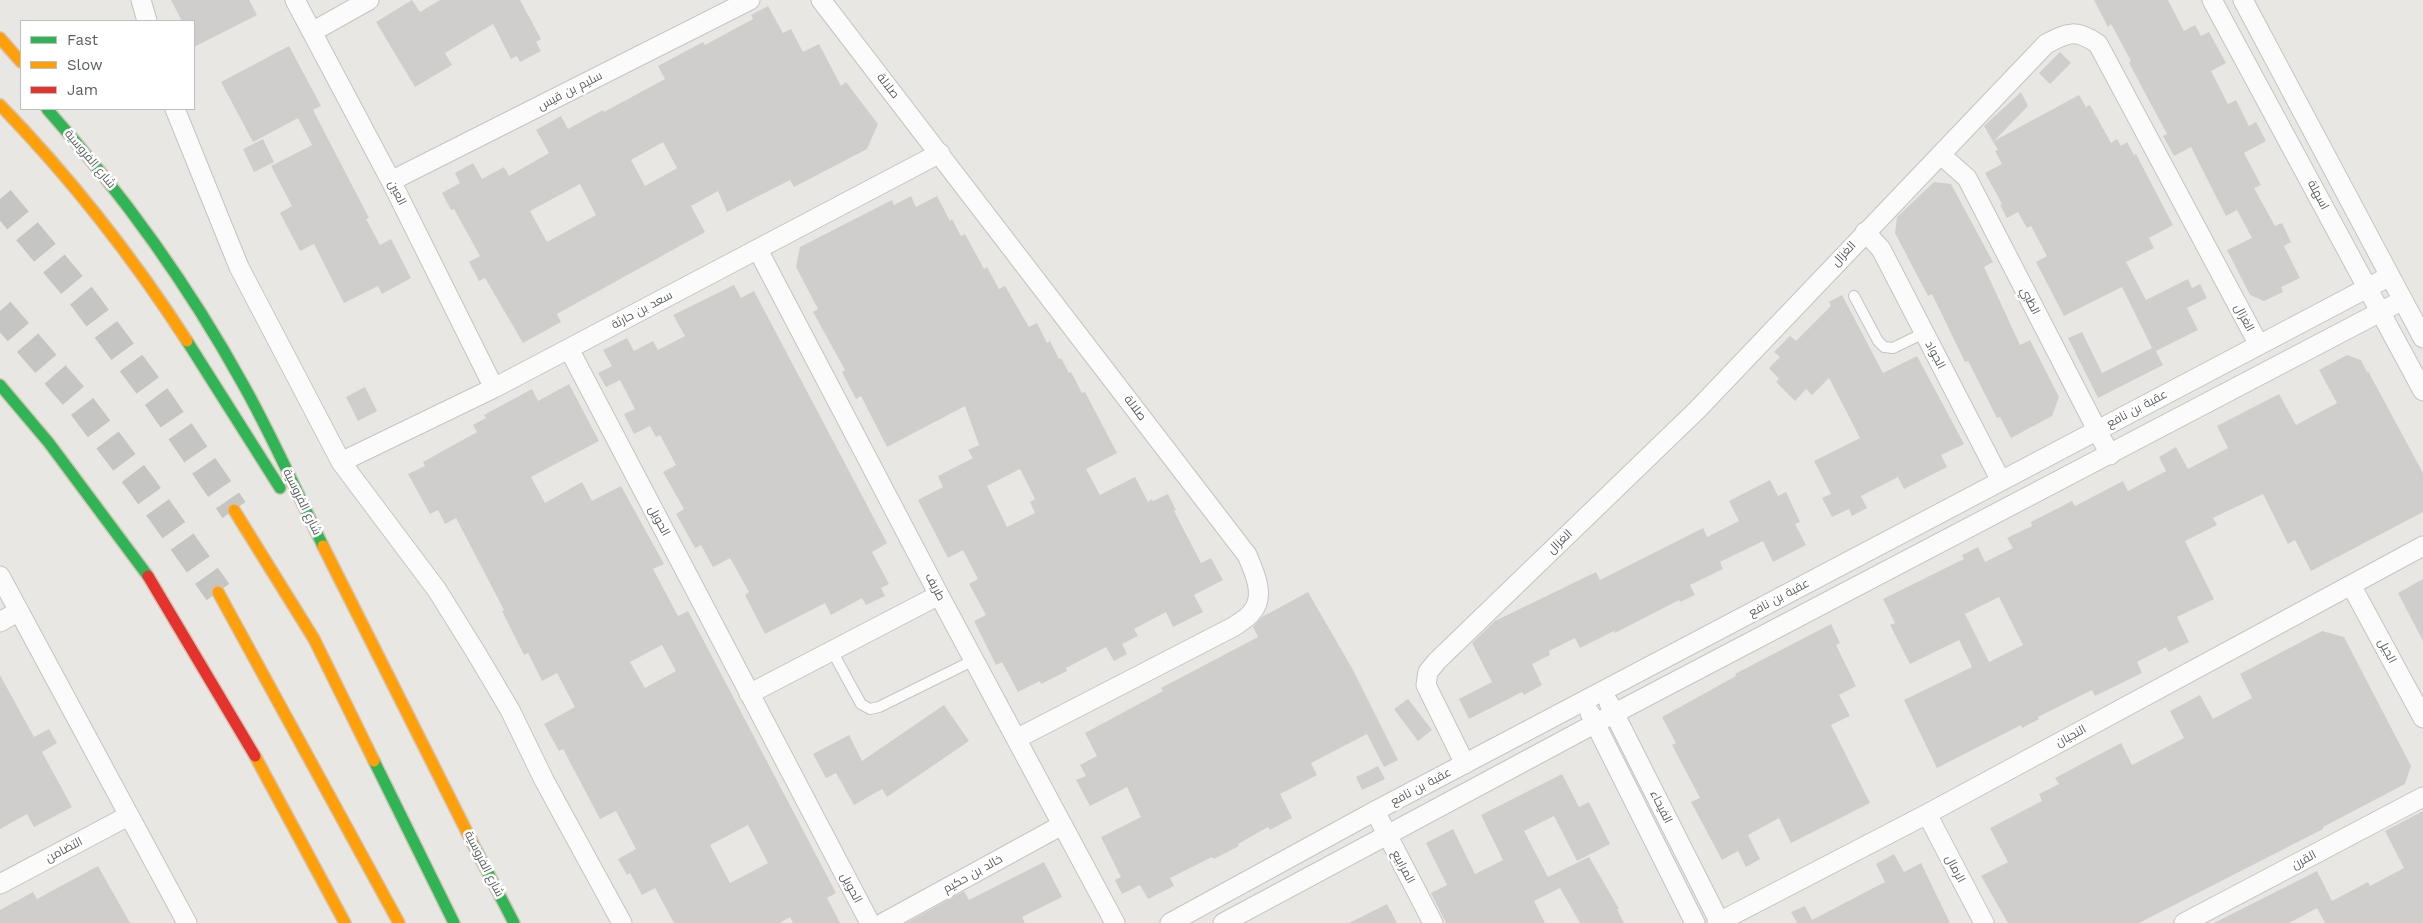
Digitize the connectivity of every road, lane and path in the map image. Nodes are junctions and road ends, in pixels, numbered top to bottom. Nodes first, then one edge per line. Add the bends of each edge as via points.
1 (141, 0) edge
2 (294, 0) edge
3 (369, 0) edge
4 (750, 0) edge
5 (821, 0) edge
6 (2212, 0) edge
7 (2243, 0) edge
8 (147, 20) edge
9 (312, 32) junction
10 (0, 38) edge
11 (20, 61) edge
12 (0, 105) edge
13 (48, 110) edge
14 (61, 110) edge
15 (175, 110) edge
16 (0, 118) edge
17 (29, 134) junction
18 (940, 153) junction
19 (1941, 155) junction
20 (94, 163) junction
21 (391, 181) junction
22 (1864, 232) junction
23 (758, 250) junction
24 (2390, 276) junction
25 (2368, 286) junction
26 (1854, 296) dead end
27 (2403, 300) junction
28 (2381, 311) junction
29 (1924, 333) junction
30 (2423, 338) edge
31 (2259, 345) junction
32 (569, 349) junction
33 (0, 385) edge
34 (494, 388) junction
35 (2423, 391) edge
36 (2096, 431) junction
37 (2110, 455) junction
38 (341, 462) junction
39 (2001, 481) junction
40 (234, 510) tunnel mouth
41 (2423, 546) edge
42 (330, 561) junction
43 (0, 576) edge
44 (2352, 585) junction
45 (218, 592) tunnel mouth
46 (939, 595) junction
47 (19, 611) junction
48 (0, 622) edge
49 (832, 651) junction
50 (974, 660) junction
51 (1602, 691) junction
52 (749, 694) junction
53 (1584, 701) junction
54 (1614, 714) junction
55 (2423, 718) edge
56 (1596, 723) junction
57 (1016, 739) junction
58 (1465, 764) junction
59 (2423, 797) edge
60 (1374, 811) junction
61 (1927, 814) junction
62 (128, 816) junction
63 (1062, 825) junction
64 (1387, 837) junction
65 (0, 884) edge
66 (187, 923) edge
67 (345, 923) edge
68 (399, 923) edge
69 (454, 923) edge
70 (514, 923) edge
71 (622, 923) edge
72 (870, 923) edge
73 (883, 923) edge
74 (1115, 923) edge
75 (1170, 923) edge
76 (1223, 923) edge
77 (1433, 923) edge
78 (1695, 923) edge
79 (1718, 923) edge
80 (1984, 923) edge
81 (2184, 923) edge

1 - 8 street
2 - 9 street, العين
3 - 9 street
4 - 21 street, سليم بن قيس
5 - 18 street, صلالة
6 - 25 street, اسهلة
7 - 24 street, اسهلة
9 - 21 street, العين
10 - 11 main road
12 - 17 main road
13 - 20 main road, شارع الفروسية
14 - 20 main road
15 - 38 street via 239,267
16 - 17 main road
17 - 42 main road via 70,181 158,296 256,452
18 - 23 street, سعد بن حارثة
18 - 57 street, صلالة via 1247,555 1257,577 1258,594 1253,612 1233,627
19 - 22 street, الغزال
19 - 31 street, الغزال via 2046,44 2066,33 2082,33 2098,44
19 - 36 street, الظبي via 1967,178
20 - 42 main road, شارع الفروسية via 159,249 218,340 270,435
21 - 34 street, العين
22 - 29 street, الجواد via 1881,249
22 - 58 street, الغزال via 1697,410 1437,660 1428,672 1426,684
23 - 32 street, سعد بن حارثة
23 - 46 street, طريف
24 - 25 street, عقبة بن نافع
24 - 27 street, اسهلة
25 - 28 street, اسهلة
25 - 31 street, عقبة بن نافع
26 - 29 lane via 1884,347 1893,348
27 - 28 street
27 - 30 street, اسهلة
28 - 35 street, اسهلة
28 - 37 street
29 - 39 street, الجواد
31 - 36 street, عقبة بن نافع
32 - 34 street, سعد بن حارثة
32 - 52 street, الحويل
33 - 67 main road via 49,443 152,581 256,758
34 - 38 street, سعد بن حارثة
36 - 37 street, الظبي
36 - 39 street, عقبة بن نافع
37 - 54 street
38 - 71 street via 437,590 475,651 510,710
39 - 51 street, عقبة بن نافع
40 - 69 main road via 314,639
41 - 44 street, النجيان
42 - 70 main road, شارع الفروسية
43 - 47 street
44 - 55 street, الجيل
44 - 61 street, النجيان
45 - 68 main road
46 - 49 street
46 - 50 street, طريف
47 - 48 street
47 - 62 street
49 - 50 lane via 861,704 870,709
49 - 52 street
50 - 57 street, طريف
51 - 53 street, عقبة بن نافع
51 - 54 street, الفيحاء
52 - 72 street, الحويل
53 - 56 street, الفيحاء
53 - 58 street, عقبة بن نافع
54 - 56 street
54 - 79 street, الفيحاء
56 - 64 street
56 - 78 street, الفيحاء
57 - 63 street, طريف
58 - 60 street, عقبة بن نافع
59 - 81 street, القرن
60 - 64 street, المرابيع
60 - 75 street, عقبة بن نافع
61 - 79 street, النجيان
61 - 80 street, الرمال
62 - 65 street, التضامن
62 - 66 street
63 - 73 street, خالد بن حكيم
63 - 74 street, طريف
64 - 76 street
64 - 77 street, المرابيع

